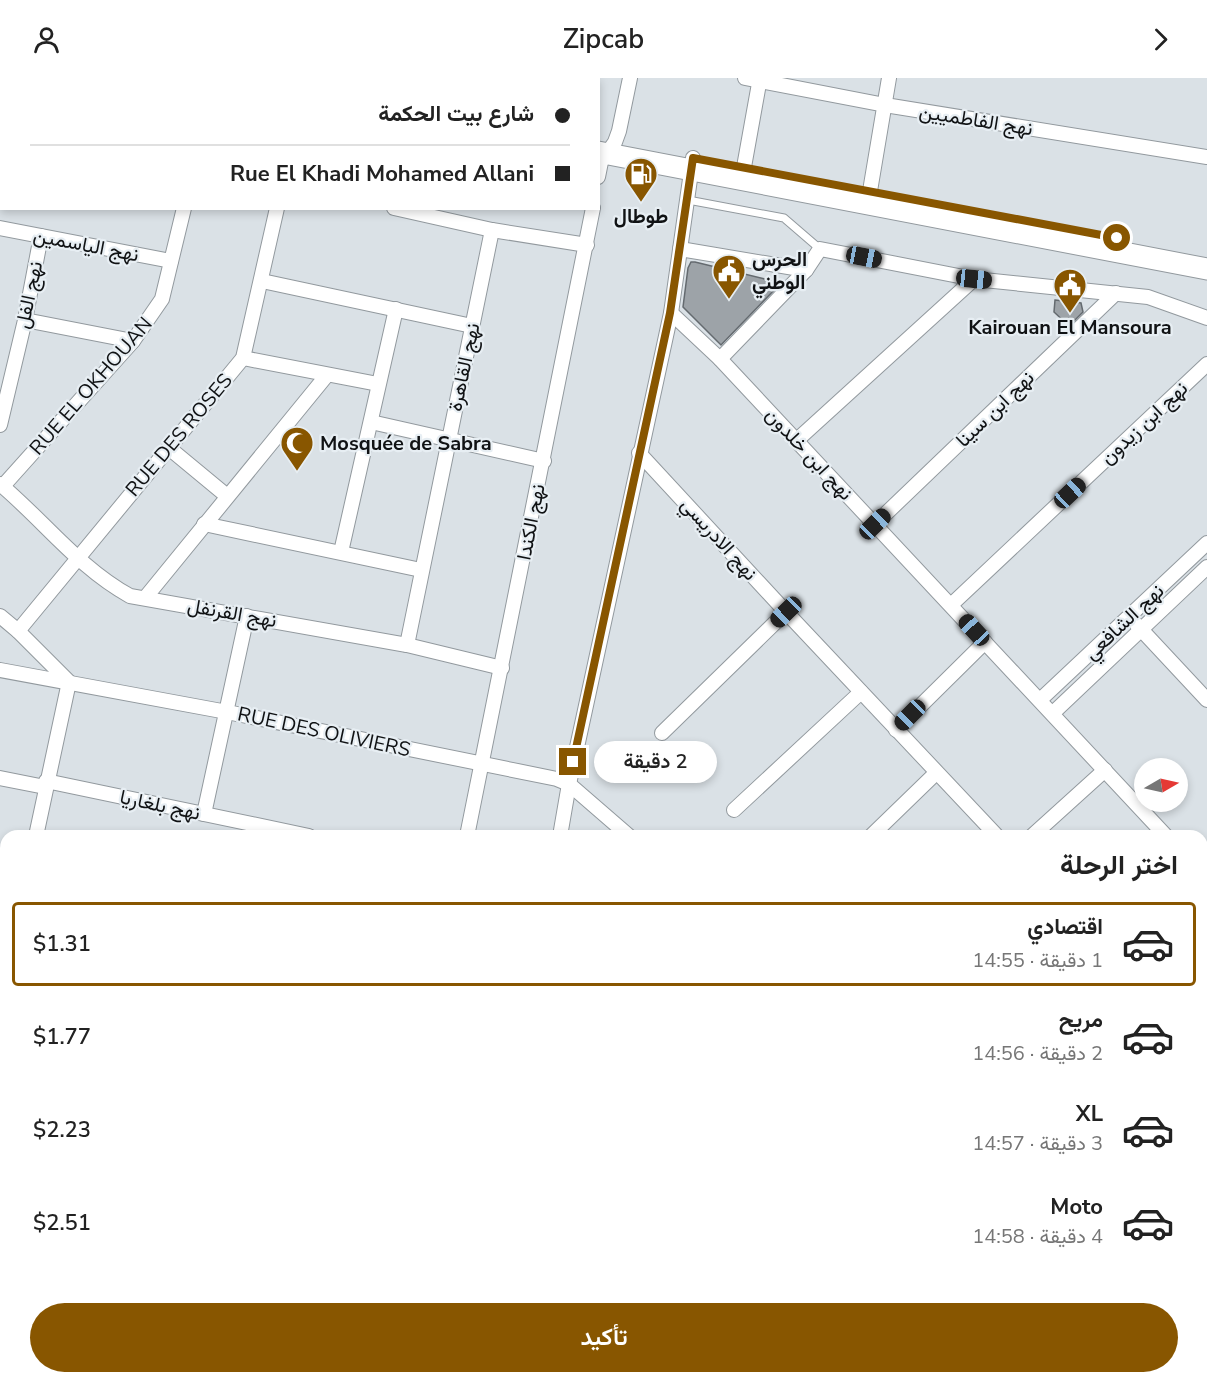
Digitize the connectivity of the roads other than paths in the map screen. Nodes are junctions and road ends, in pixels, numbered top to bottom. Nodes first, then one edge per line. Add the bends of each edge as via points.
1 (630, 78) edge
2 (745, 78) edge
3 (889, 78) edge
4 (760, 79) edge
5 (885, 105) junction
6 (605, 147) edge
7 (1207, 157) edge
8 (693, 164) junction
9 (600, 167) edge
10 (744, 167) junction
11 (870, 191) junction
12 (688, 200) junction
13 (184, 210) edge
14 (277, 210) edge
15 (403, 210) edge
16 (593, 210) edge
17 (0, 228) edge
18 (492, 230) junction
19 (41, 236) junction
20 (587, 245) junction
21 (680, 249) junction
22 (820, 249) junction
23 (1207, 255) edge
24 (171, 261) junction
25 (1207, 269) edge
26 (806, 270) junction
27 (974, 279) junction
28 (262, 281) junction
29 (1116, 293) junction
30 (396, 309) junction
31 (670, 313) junction
32 (1207, 318) edge
33 (25, 320) junction
34 (472, 326) junction
35 (133, 342) junction
36 (243, 357) junction
37 (720, 358) junction
38 (1207, 364) edge
39 (327, 375) junction
40 (378, 384) junction
41 (371, 422) junction
42 (0, 425) edge
43 (449, 438) junction
44 (797, 440) junction
45 (169, 448) junction
46 (639, 453) junction
47 (544, 460) junction
48 (2, 485) edge
49 (227, 496) junction
50 (204, 524) junction
51 (875, 524) junction
52 (1206, 546) edge
53 (342, 552) junction
54 (77, 558) junction
55 (1207, 567) edge
56 (421, 570) junction
57 (145, 598) junction
58 (951, 605) junction
59 (786, 612) junction
60 (0, 616) edge
61 (246, 616) junction
62 (1130, 617) junction
63 (1142, 630) junction
64 (18, 631) junction
65 (985, 642) junction
66 (407, 645) junction
67 (502, 668) junction
68 (0, 670) edge
69 (69, 682) junction
70 (861, 692) junction
71 (1040, 700) junction
72 (1207, 700) edge
73 (227, 712) junction
74 (1053, 713) junction
75 (896, 730) junction
76 (662, 733) dead end
77 (482, 764) junction
78 (1105, 770) junction
79 (936, 773) junction
80 (0, 778) edge
81 (46, 784) junction
82 (568, 784) junction
83 (734, 810) dead end
84 (204, 814) junction
85 (37, 830) edge
86 (255, 830) edge
87 (468, 830) edge
88 (561, 830) edge
89 (621, 830) edge
90 (877, 830) edge
91 (991, 830) edge
92 (1039, 830) edge
93 (1160, 830) edge

1 - 6 street via 619,131
2 - 4 street, نهج الفاطميين
3 - 5 street
4 - 5 street, نهج الفاطميين
4 - 10 street
5 - 7 street, نهج الفاطميين
5 - 11 street
6 - 8 main road
6 - 9 street
8 - 10 main road
8 - 12 street
8 - 25 main road
10 - 11 main road
11 - 23 main road
12 - 21 street
12 - 22 lane via 784,218
13 - 24 street, RUE EL OKHOUAN
14 - 28 street, RUE DES ROSES
15 - 18 street
16 - 20 street, نهج الكندا
17 - 19 street, نهج الياسمين
18 - 20 street
18 - 34 street, نهج القاهرة
19 - 24 street, نهج الياسمين
19 - 33 street, نهج الفل
20 - 47 street, نهج الكندا
21 - 26 street
21 - 31 street
22 - 26 street
22 - 27 street
24 - 35 street, RUE EL OKHOUAN via 162,299
26 - 37 street
27 - 29 street
27 - 44 street
28 - 30 street
28 - 36 street, RUE DES ROSES
29 - 32 street via 1148,297
29 - 51 street, نهج ابن سينا
30 - 34 street
30 - 40 street
31 - 37 street, نهج ابن خلدون
31 - 46 street
33 - 35 street
33 - 42 street, نهج الفل
34 - 43 street, نهج القاهرة
35 - 48 street, RUE EL OKHOUAN
36 - 39 street
36 - 45 street, RUE DES ROSES
37 - 44 street, نهج ابن خلدون
38 - 58 street, نهج ابن زيدون
39 - 40 street
39 - 49 street
40 - 41 street
41 - 43 street
41 - 53 street
43 - 47 street
43 - 56 street, نهج القاهرة
44 - 51 street, نهج ابن خلدون
45 - 49 street
45 - 54 street, RUE DES ROSES
46 - 59 street, نهج الادريسي
46 - 82 street
47 - 67 street, نهج الكندا
48 - 54 street, نهج القرنفل
49 - 50 street
50 - 53 street
50 - 57 street
51 - 58 street, نهج ابن خلدون
52 - 62 street, نهج الشافعي
53 - 56 street
54 - 57 street, نهج القرنفل via 111,586 130,596
54 - 64 street, RUE DES ROSES
55 - 63 street, نهج الشافعي
56 - 66 street, نهج القاهرة
57 - 61 street, نهج القرنفل
58 - 65 street, نهج ابن خلدون
59 - 70 street, نهج الادريسي
59 - 76 street
60 - 64 street
61 - 66 street, نهج القرنفل
61 - 73 street
62 - 63 street
62 - 71 street, نهج الشافعي
63 - 72 street
63 - 74 street, نهج الشافعي
64 - 69 street
65 - 71 street, نهج ابن خلدون
65 - 75 street
66 - 67 street, نهج القرنفل
67 - 77 street, نهج الكندا
68 - 69 street, RUE DES OLIVIERS
69 - 73 street, RUE DES OLIVIERS
69 - 81 street
70 - 75 street, نهج الادريسي
70 - 83 street
71 - 74 street, نهج ابن خلدون
73 - 77 street, RUE DES OLIVIERS
73 - 84 street
74 - 78 street, نهج ابن خلدون
75 - 79 street, نهج الادريسي
77 - 82 street, RUE DES OLIVIERS
77 - 87 street, نهج الكندا
78 - 92 street
78 - 93 street, نهج ابن خلدون
79 - 90 street
79 - 91 street, نهج الادريسي
80 - 81 street, نهج بلغاريا
81 - 84 street, نهج بلغاريا
81 - 85 street
82 - 88 street
82 - 89 street, RUE DES OLIVIERS
84 - 86 street, نهج بلغاريا

